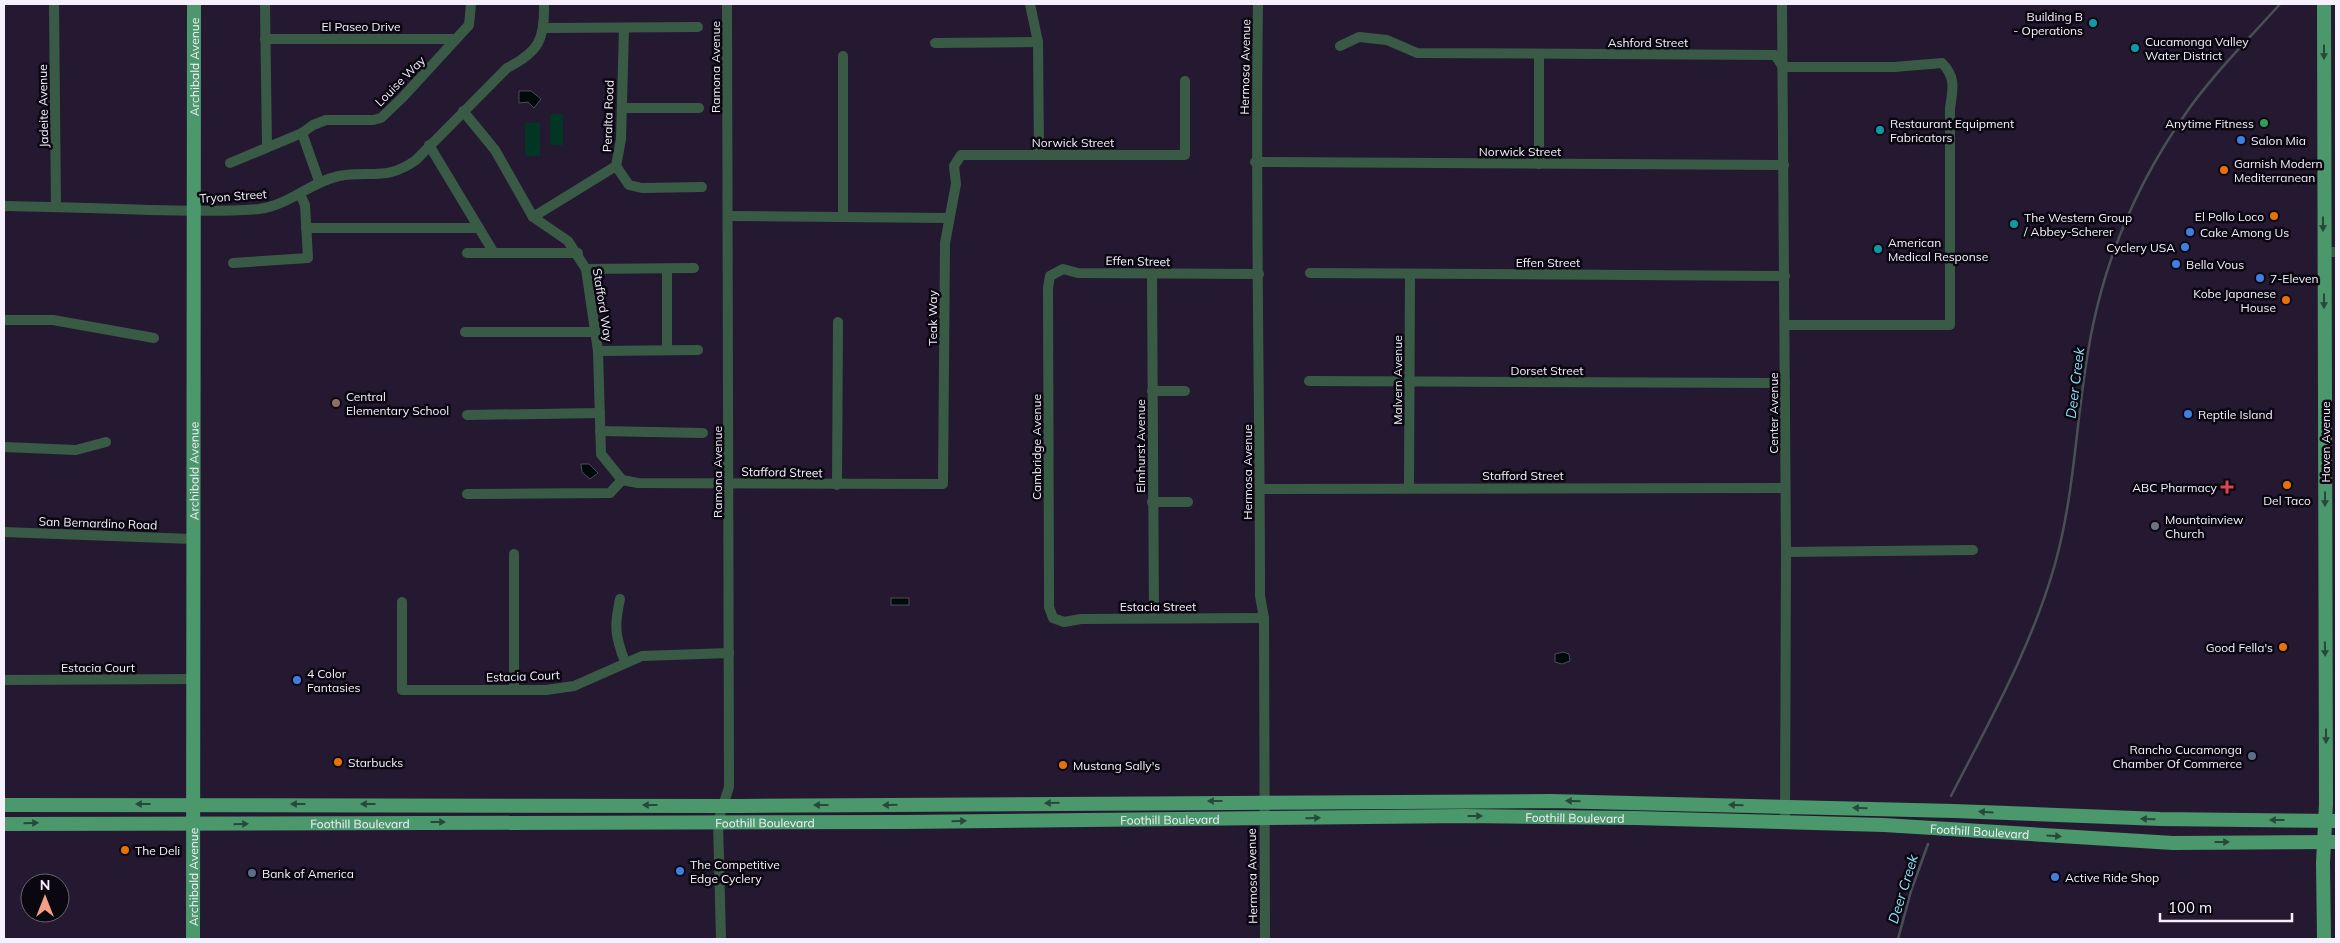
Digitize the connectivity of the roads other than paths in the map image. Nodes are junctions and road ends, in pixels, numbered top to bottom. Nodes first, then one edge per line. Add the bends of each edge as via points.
1 (54, 4) edge
2 (194, 4) edge
3 (471, 4) edge
4 (544, 4) edge
5 (727, 4) edge
6 (1030, 4) edge
7 (1258, 4) edge
8 (1782, 4) edge
9 (2324, 4) edge
10 (265, 5) dead end
11 (698, 27) dead end
12 (545, 28) junction
13 (624, 28) junction
14 (265, 39) junction
15 (456, 39) junction
16 (1038, 42) junction
17 (936, 43) dead end
18 (1340, 46) dead end
19 (1539, 54) junction
20 (843, 56) dead end
21 (1784, 67) junction
22 (1185, 80) dead end
23 (622, 108) junction
24 (699, 108) dead end
25 (463, 111) junction
26 (302, 133) junction
27 (429, 145) junction
28 (267, 147) junction
29 (961, 155) joint
30 (1039, 155) junction
31 (1256, 162) junction
32 (230, 163) dead end
33 (1539, 164) junction
34 (1784, 165) junction
35 (616, 166) junction
36 (319, 181) junction
37 (702, 187) dead end
38 (300, 194) junction
39 (4, 206) edge
40 (56, 207) junction
41 (194, 211) junction
42 (728, 216) junction
43 (533, 217) junction
44 (843, 217) junction
45 (948, 218) junction
46 (306, 228) junction
47 (479, 228) junction
48 (2330, 252) edge
49 (467, 253) dead end
50 (494, 253) junction
51 (578, 253) junction
52 (233, 263) dead end
53 (694, 268) dead end
54 (586, 269) junction
55 (667, 269) junction
56 (1310, 273) dead end
57 (1152, 274) junction
58 (1259, 274) junction
59 (1410, 274) junction
60 (1050, 276) joint
61 (1785, 276) junction
62 (4, 320) edge
63 (838, 322) dead end
64 (1785, 325) junction
65 (465, 332) dead end
66 (596, 332) junction
67 (154, 338) dead end
68 (667, 350) junction
69 (698, 350) dead end
70 (598, 351) junction
71 (1309, 380) dead end
72 (1410, 382) junction
73 (1785, 383) junction
74 (1152, 391) junction
75 (1186, 391) dead end
76 (600, 414) junction
77 (468, 415) dead end
78 (600, 431) junction
79 (703, 433) dead end
80 (106, 442) dead end
81 (4, 447) edge
82 (622, 480) junction
83 (729, 484) junction
84 (943, 484) joint
85 (837, 485) junction
86 (1409, 487) junction
87 (1785, 488) junction
88 (1260, 489) junction
89 (467, 494) dead end
90 (1152, 502) junction
91 (1188, 502) dead end
92 (4, 532) edge
93 (192, 539) junction
94 (1973, 550) dead end
95 (1786, 552) junction
96 (514, 554) dead end
97 (620, 598) dead end
98 (402, 602) dead end
99 (1053, 618) joint
100 (1154, 618) junction
101 (1264, 618) junction
102 (728, 653) junction
103 (625, 662) junction
104 (4, 680) edge
105 (192, 680) junction
106 (514, 690) junction
107 (1264, 802) junction
108 (4, 805) edge
109 (192, 805) junction
110 (722, 806) junction
111 (1785, 806) junction
112 (1264, 818) junction
113 (718, 821) junction
114 (2331, 821) edge
115 (1785, 822) junction
116 (4, 824) edge
117 (192, 824) junction
118 (2330, 842) edge
119 (193, 939) edge
120 (721, 939) edge
121 (1265, 939) edge
122 (2324, 939) edge

1 - 40 street, Jadeite Avenue
2 - 41 main road, Archibald Avenue
3 - 15 street, Louise Way via 469,25
4 - 12 street
5 - 42 street, Ramona Avenue
6 - 16 street
7 - 31 street, Hermosa Avenue
8 - 21 street, Center Avenue
9 -> 48 main road, Haven Avenue
10 - 14 street
11 - 13 street
12 - 13 street
12 - 25 street, Tryon Street via 526,58 507,68
13 - 23 street, Peralta Road
14 - 15 street, El Paseo Drive
14 - 28 street
15 - 26 street, Louise Way via 380,118 326,120
16 - 17 street
16 - 30 street
18 - 19 street, Ashford Street via 1359,37 1387,40 1417,53
19 - 21 street, Ashford Street via 1775,55
19 - 33 street
20 - 44 street
21 - 34 street, Center Avenue
21 - 64 street via 1894,67 1942,63 1950,72 1953,88 1950,108 1950,325
22 - 30 street, Norwick Street via 1185,155
23 - 24 street
23 - 35 street, Peralta Road via 620,154
25 - 27 street, Tryon Street
25 - 43 street, Stafford Way via 495,150
26 - 28 street, Louise Way
26 - 36 street
27 - 36 street, Tryon Street via 416,160 386,175 342,175
27 - 47 street
28 - 32 street, Louise Way
29 - 30 street, Norwick Street
29 - 45 street, Teak Way via 954,166 956,184
31 - 33 street, Norwick Street
31 - 58 street, Hermosa Avenue
33 - 34 street, Norwick Street
34 - 61 street, Center Avenue
35 - 37 street via 629,185 636,187
35 - 43 street, Peralta Road
36 - 38 street, Tryon Street
38 - 41 street, Tryon Street via 289,201 261,209
38 - 46 street via 305,205
39 - 40 street, Tryon Street
40 - 41 street, Tryon Street
41 - 93 main road, Archibald Avenue
42 - 44 street
42 - 83 street, Ramona Avenue
43 - 51 street, Stafford Way via 568,241
44 - 45 street
45 - 84 street, Teak Way via 945,242
46 - 47 street
46 - 52 street via 308,258
47 - 50 street
48 -> 114 main road, Haven Avenue
49 - 50 street
50 - 51 street
51 - 54 street, Stafford Way
53 - 55 street
54 - 55 street
54 - 66 street, Stafford Way
55 - 68 street
56 - 59 street, Effen Street
57 - 58 street, Effen Street
57 - 60 street, Effen Street via 1078,273 1063,269
57 - 74 street, Elmhurst Avenue
58 - 88 street, Hermosa Avenue
59 - 61 street, Effen Street
59 - 72 street, Malvern Avenue
60 - 99 street, Cambridge Avenue via 1049,607
61 - 64 street, Center Avenue
62 - 67 street via 53,320
63 - 85 street
64 - 73 street, Center Avenue
65 - 66 street
66 - 70 street, Stafford Way
68 - 69 street
68 - 70 street
70 - 76 street, Stafford Way
71 - 72 street, Dorset Street
72 - 73 street, Dorset Street
72 - 86 street, Malvern Avenue
73 - 87 street, Center Avenue
74 - 75 street
74 - 90 street, Elmhurst Avenue
76 - 77 street
76 - 78 street, Stafford Way
78 - 79 street
78 - 82 street, Stafford Way via 601,454
80 - 81 street via 76,450
82 - 83 street, Stafford Street
82 - 89 street via 610,493
83 - 85 street, Stafford Street
83 - 102 street, Ramona Avenue
84 - 85 street, Stafford Street
86 - 87 street, Stafford Street
86 - 88 street, Stafford Street
87 - 95 street, Center Avenue
88 - 101 street, Hermosa Avenue via 1260,596
90 - 91 street
90 - 100 street, Elmhurst Avenue
92 - 93 street, San Bernardino Road
93 - 105 main road, Archibald Avenue
94 - 95 street
95 - 111 street, Center Avenue
96 - 106 street
97 - 103 street via 615,621 616,636
98 - 106 street, Estacia Court via 402,690
99 - 100 street, Estacia Street via 1064,622
100 - 101 street, Estacia Street
101 - 107 street, Hermosa Avenue
102 - 103 street, Estacia Court via 658,654
102 - 110 street, Ramona Avenue via 729,787
103 - 106 street, Estacia Court via 574,686
104 - 105 street, Estacia Court
105 - 109 main road, Archibald Avenue
107 -> 110 main road, Foothill Boulevard
111 -> 107 main road, Foothill Boulevard via 1551,801
107 - 112 street, Hermosa Avenue
109 -> 108 main road, Foothill Boulevard
110 -> 109 main road, Foothill Boulevard
109 - 117 main road, Archibald Avenue
110 - 113 street, Ramona Avenue
114 -> 111 main road, Foothill Boulevard via 2150,819
111 - 115 street, Center Avenue
113 -> 112 main road, Foothill Boulevard
112 -> 115 main road, Foothill Boulevard via 1465,816
112 - 121 street, Hermosa Avenue
117 -> 113 main road, Foothill Boulevard
113 - 120 street, Ramona Avenue
114 - 118 main road, Haven Avenue
115 -> 118 main road, Foothill Boulevard via 2154,842
116 -> 117 main road, Foothill Boulevard
117 - 119 main road, Archibald Avenue
118 - 122 main road, Haven Avenue

